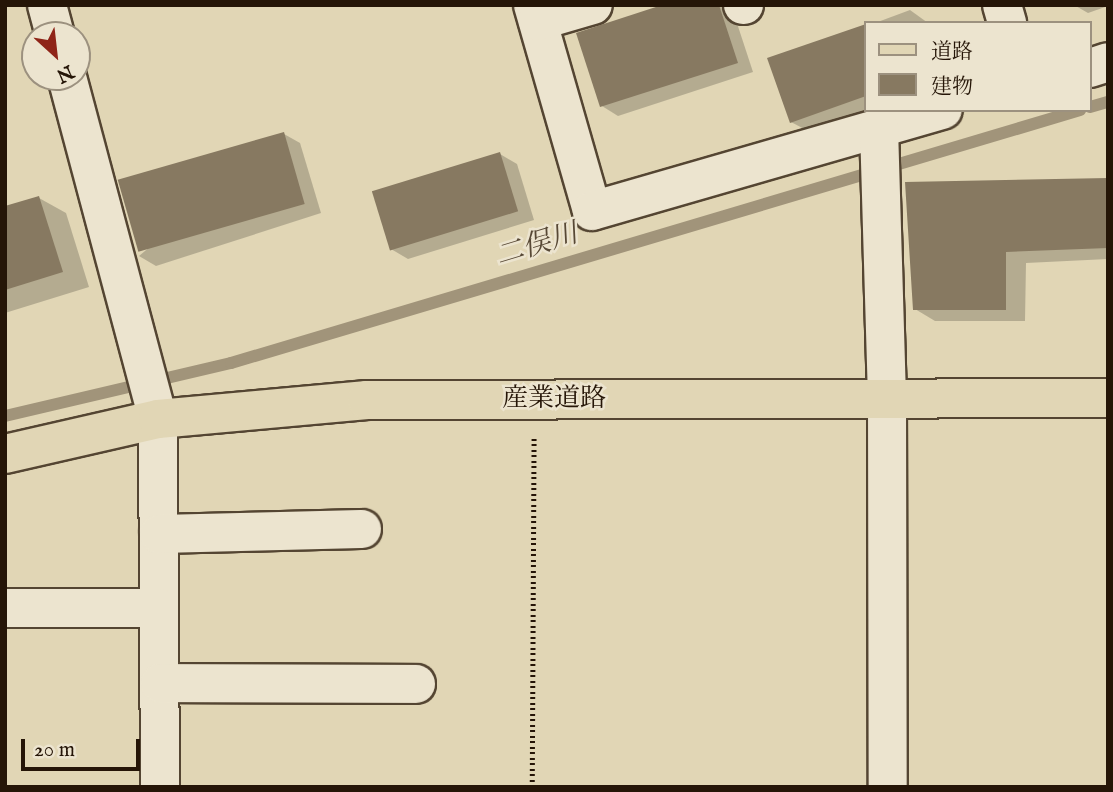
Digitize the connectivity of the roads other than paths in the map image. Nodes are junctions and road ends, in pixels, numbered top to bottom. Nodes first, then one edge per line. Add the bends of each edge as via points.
1 (593, 5) edge
2 (535, 13) edge
3 (70, 91) edge
4 (936, 112) edge
5 (879, 128) junction
6 (887, 397) junction
7 (1108, 398) edge
8 (158, 419) junction
9 (5, 454) edge
10 (362, 529) dead end
11 (159, 534) junction
12 (5, 608) edge
13 (159, 608) junction
14 (160, 683) junction
15 (416, 684) dead end
16 (160, 787) edge
17 (888, 787) edge

1 - 2 street
2 - 5 street via 592,211
3 - 8 street
4 - 5 street
5 - 6 street
6 - 7 main road, 産業道路
6 - 8 main road, 産業道路 via 367,400
6 - 17 street
8 - 9 main road, 産業道路
8 - 11 street
10 - 11 street
11 - 13 street
12 - 13 street
13 - 14 street
14 - 15 street
14 - 16 street

